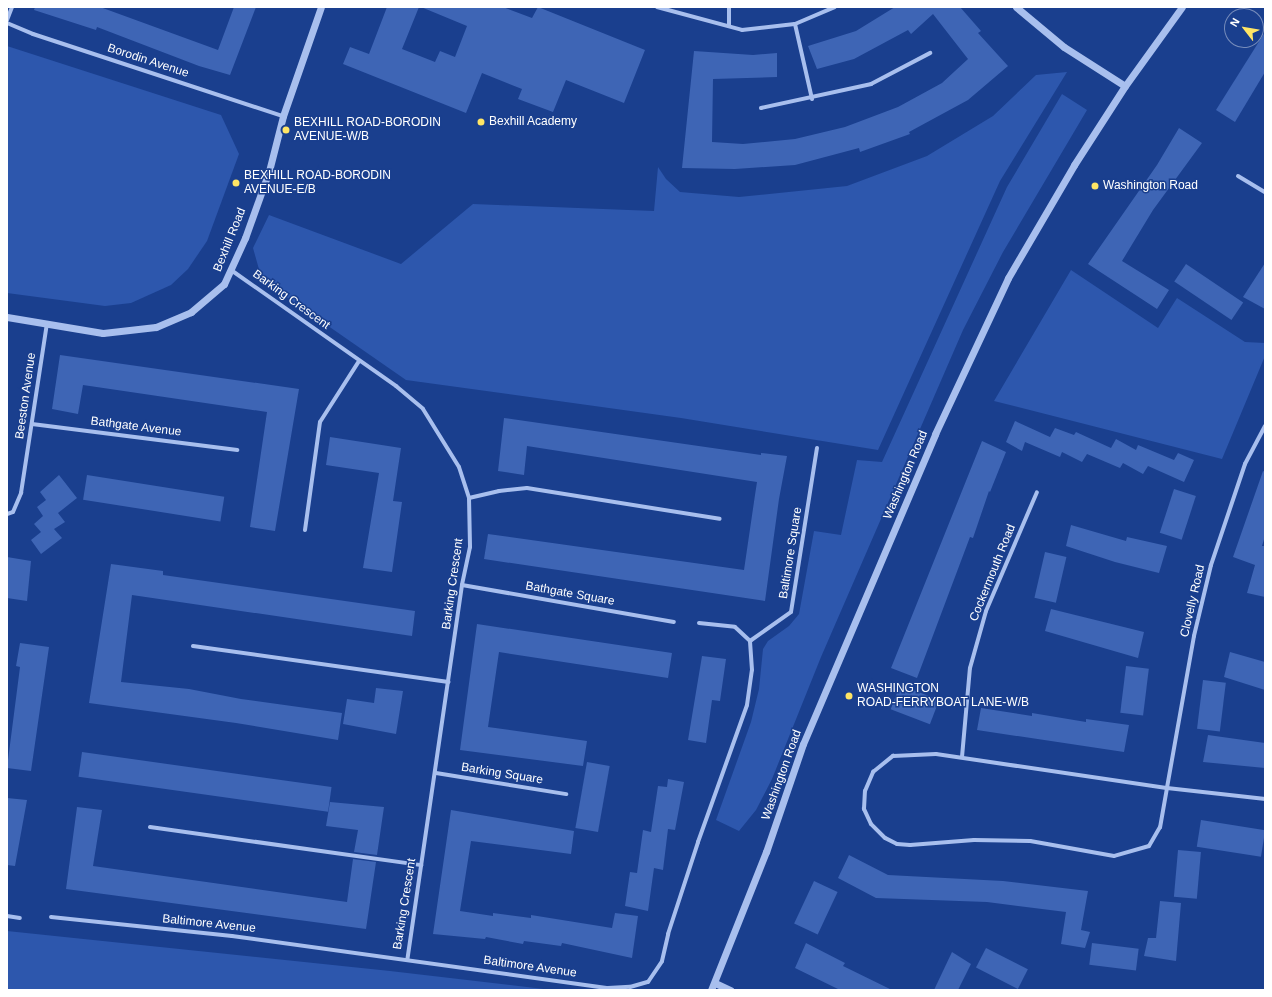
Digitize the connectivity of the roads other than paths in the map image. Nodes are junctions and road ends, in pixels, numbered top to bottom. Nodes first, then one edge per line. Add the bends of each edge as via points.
1 (12, 7) edge
2 (321, 7) edge
3 (657, 7) edge
4 (729, 7) edge
5 (835, 7) edge
6 (1016, 7) edge
7 (1182, 7) edge
8 (7, 20) edge
9 (7, 23) edge
10 (795, 24) junction
11 (729, 26) junction
12 (930, 53) dead end
13 (1125, 86) junction
14 (812, 98) junction
15 (761, 108) dead end
16 (283, 116) junction
17 (1238, 176) dead end
18 (1265, 192) edge
19 (231, 270) junction
20 (7, 317) edge
21 (47, 323) junction
22 (359, 361) junction
23 (32, 424) junction
24 (1265, 426) edge
25 (818, 448) dead end
26 (237, 450) dead end
27 (1037, 492) dead end
28 (469, 498) junction
29 (7, 514) edge
30 (720, 519) dead end
31 (305, 530) dead end
32 (462, 584) junction
33 (674, 622) dead end
34 (699, 623) dead end
35 (750, 640) junction
36 (193, 646) dead end
37 (448, 682) junction
38 (962, 758) junction
39 (436, 773) junction
40 (1167, 788) junction
41 (566, 794) dead end
42 (1265, 799) edge
43 (150, 827) dead end
44 (421, 865) junction
45 (7, 916) edge
46 (51, 917) dead end
47 (20, 918) dead end
48 (407, 960) junction
49 (713, 987) edge
50 (730, 990) edge

1 - 8 street
2 - 16 street, Bexhill Road
3 - 11 street
4 - 11 street
5 - 10 street
6 - 13 street via 1064,47
7 - 13 street, Washington Road
9 - 16 street, Borodin Avenue via 33,34
10 - 11 street via 742,30
10 - 14 street
12 - 14 street via 871,84
13 - 49 street, Washington Road via 1065,178 1008,278 935,434 803,744 766,852
14 - 15 street
16 - 19 street, Bexhill Road via 269,171
17 - 18 street
19 - 21 street, Bexhill Road via 224,284 191,312 156,327 103,333
19 - 22 street, Barking Crescent
20 - 21 street, Bexhill Road
21 - 23 street, Beeston Avenue
22 - 28 street, Barking Crescent via 396,386 423,409 459,466
22 - 31 street via 320,422
23 - 26 street, Bathgate Avenue
23 - 29 street, Beeston Avenue via 21,493 13,512
24 - 40 street, Clovelly Road via 1245,464 1211,565 1194,636
25 - 35 street, Baltimore Square via 791,612
27 - 38 street, Cockermouth Road via 986,611 970,668
28 - 30 street via 527,488
28 - 32 street, Barking Crescent via 470,547
32 - 33 street, Bathgate Square
32 - 37 street, Barking Crescent
34 - 35 street via 735,627
35 - 48 street, Baltimore Avenue via 752,670 747,705 695,849 662,961 648,982 630,987 608,988
36 - 37 street
37 - 39 street, Barking Crescent
38 - 40 street
38 - 40 street via 936,754 893,756 873,772 865,791 864,809 871,824 885,838 897,844 974,840 1030,841 1114,856 1149,846 1160,827
39 - 41 street, Barking Square
39 - 44 street, Barking Crescent
40 - 42 street
43 - 44 street
44 - 48 street, Barking Crescent
45 - 47 street
46 - 48 street, Baltimore Avenue via 232,936
49 - 50 street

